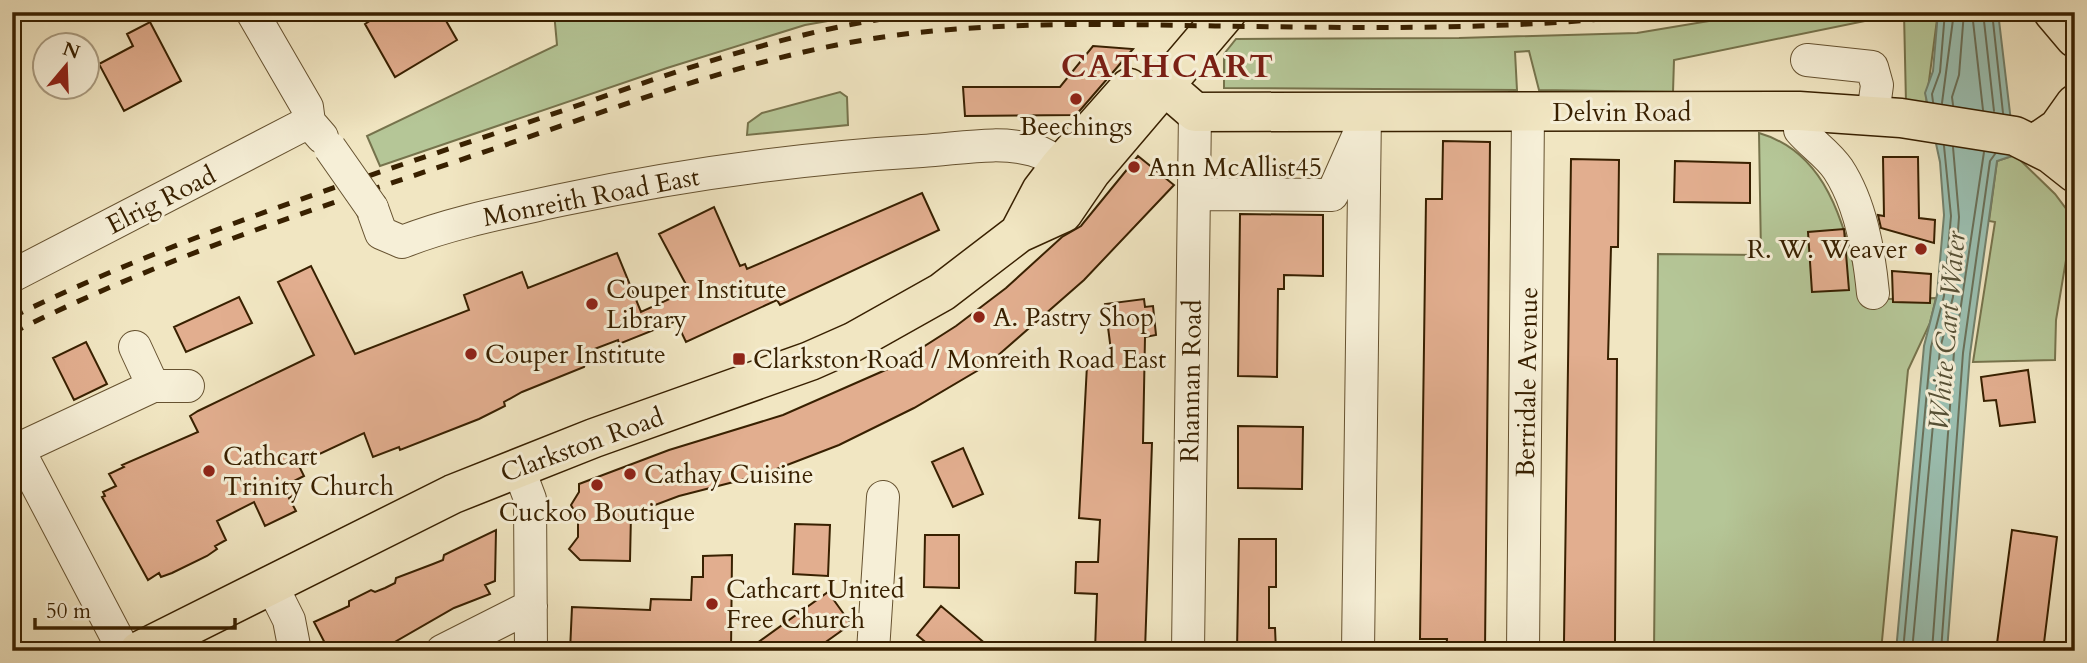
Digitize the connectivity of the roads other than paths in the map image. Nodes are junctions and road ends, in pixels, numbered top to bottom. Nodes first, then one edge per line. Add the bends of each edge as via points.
1 (252, 12) edge
2 (1195, 12) edge
3 (1227, 12) edge
4 (1807, 60) dead end
5 (1165, 86) junction
6 (2075, 104) edge
7 (1799, 111) junction
8 (1195, 112) junction
9 (1528, 113) junction
10 (1887, 117) junction
11 (1365, 118) junction
12 (309, 122) junction
13 (2024, 140) junction
14 (1060, 166) junction
15 (2075, 173) edge
16 (1194, 194) junction
17 (1019, 233) junction
18 (12, 276) edge
19 (1873, 293) dead end
20 (135, 347) dead end
21 (153, 386) junction
22 (188, 386) dead end
23 (15, 450) edge
24 (518, 467) junction
25 (883, 497) dead end
26 (271, 584) junction
27 (531, 606) junction
28 (124, 651) edge
29 (139, 651) edge
30 (295, 651) edge
31 (442, 651) edge
32 (531, 651) edge
33 (873, 651) edge
34 (1188, 651) edge
35 (1358, 651) edge
36 (1523, 651) edge

1 - 12 street, Monreith Road East via 307,107
2 - 5 main road, Clarkston Road
2 - 14 main road, Clarkston Road
3 - 5 main road, Clarkston Road
4 - 10 street via 1872,67
5 - 8 main road
5 - 17 main road, Clarkston Road via 1091,172 1063,213
6 - 13 main road via 2058,128
7 - 9 main road, Delvin Road
7 - 10 main road, Delvin Road
7 - 19 street via 1800,130 1837,168 1849,191 1865,241
8 - 11 main road, Delvin Road
8 - 16 street, Rhannan Road
9 - 11 main road, Delvin Road
9 - 36 street, Berridale Avenue
10 - 13 main road, Delvin Road
11 - 16 street via 1332,195
11 - 35 street
12 - 14 street, Monreith Road East, bridge via 372,208 381,233 402,242 431,231 611,190 745,167 868,154 1014,147 1035,150
12 - 18 street, Elrig Road
13 - 15 main road, Delvin Road
14 - 17 main road, Clarkston Road
16 - 34 street, Rhannan Road
17 - 24 main road, Clarkston Road via 942,292 853,342 764,379
20 - 21 street
21 - 22 street
21 - 23 street
23 - 28 street
24 - 26 main road, Clarkston Road
24 - 27 street via 530,499
25 - 33 street
26 - 29 main road, Clarkston Road
26 - 30 street via 289,620
27 - 31 street
27 - 32 street

